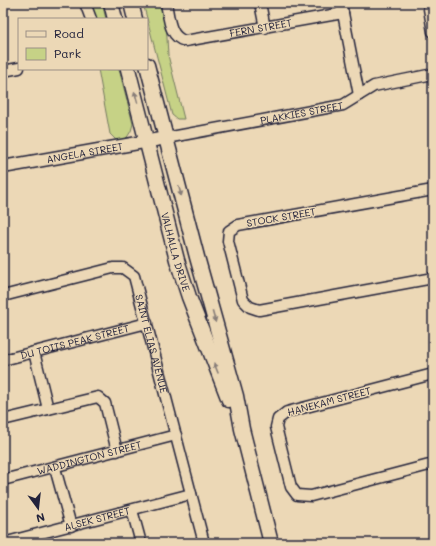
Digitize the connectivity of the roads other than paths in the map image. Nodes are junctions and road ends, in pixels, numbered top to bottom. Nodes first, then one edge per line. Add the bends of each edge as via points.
1 (85, 3) edge
2 (111, 3) edge
3 (131, 3) edge
4 (166, 3) edge
5 (260, 3) edge
6 (428, 3) edge
7 (342, 8) edge
8 (91, 18) edge
9 (115, 18) edge
10 (135, 18) edge
11 (264, 28) junction
12 (433, 32) edge
13 (18, 68) edge
14 (128, 70) edge
15 (148, 70) edge
16 (3, 71) edge
17 (433, 74) edge
18 (359, 95) junction
19 (166, 138) junction
20 (147, 141) junction
21 (3, 167) edge
22 (433, 190) edge
23 (433, 278) edge
24 (3, 296) edge
25 (147, 323) junction
26 (34, 352) junction
27 (3, 360) edge
28 (433, 374) edge
29 (48, 409) junction
30 (3, 420) edge
31 (242, 429) junction
32 (176, 435) junction
33 (117, 451) junction
34 (433, 464) edge
35 (55, 468) junction
36 (3, 480) edge
37 (191, 494) junction
38 (132, 510) junction
39 (71, 526) junction
40 (14, 542) edge
41 (3, 543) edge
42 (140, 543) edge
43 (204, 543) edge
44 (271, 543) edge

1 - 8 street
2 - 9 main road
3 - 10 main road
4 - 11 street, FERN STREET via 171,29 179,40 191,42
5 - 11 street
6 - 12 street
7 - 11 street, FERN STREET
7 - 18 street
13 - 16 street
20 -> 14 main road, VALHALLA DRIVE
15 - 19 main road, VALHALLA DRIVE
17 - 18 street, PLAKKIES STREET via 374,86
18 - 19 street, PLAKKIES STREET via 343,105
19 - 20 street, ANGELA STREET
19 -> 31 main road, VALHALLA DRIVE via 236,396
20 - 21 street, ANGELA STREET
31 -> 20 main road, VALHALLA DRIVE via 189,297
22 - 23 street, STOCK STREET via 238,225 229,231 228,241 243,300 250,307 259,310
24 - 25 street, SAINT ELIAS AVENUE via 113,268 123,268 131,273 135,280
25 - 26 street, DU TOITS PEAK STREET
25 - 32 street, SAINT ELIAS AVENUE
26 - 27 street, DU TOITS PEAK STREET
26 - 29 street
28 - 34 street, HANEKAM STREET via 287,412 278,419 276,427 291,487 297,495 311,496
29 - 30 street
29 - 33 street via 94,397 101,398 105,403
31 - 44 main road, VALHALLA DRIVE
32 - 33 street, WADDINGTON STREET
32 - 37 street, SAINT ELIAS AVENUE
33 - 35 street, WADDINGTON STREET
35 - 36 street, WADDINGTON STREET
35 - 39 street
37 - 38 street, ALSEK STREET
37 - 43 street, SAINT ELIAS AVENUE
38 - 39 street, ALSEK STREET
38 - 42 street
39 - 40 street, ALSEK STREET
40 - 41 street, ALSEK STREET

